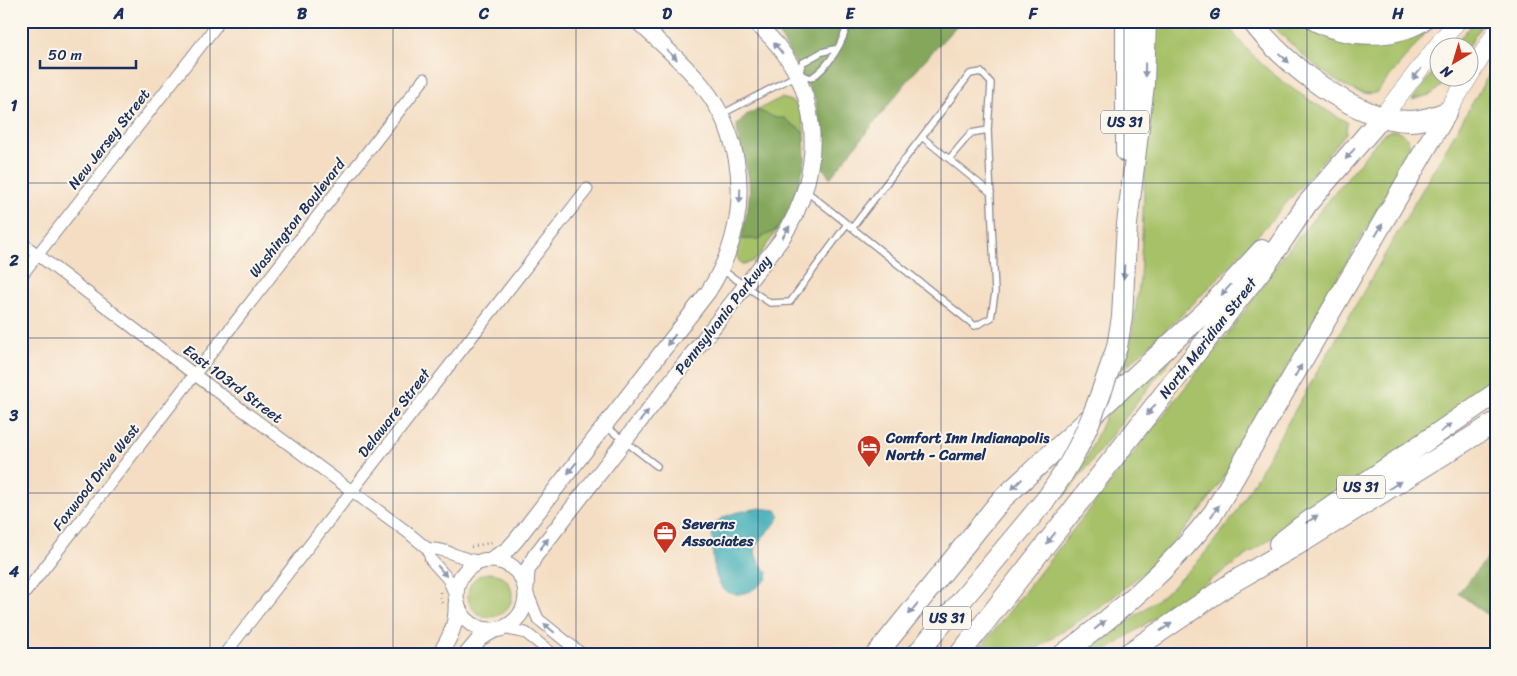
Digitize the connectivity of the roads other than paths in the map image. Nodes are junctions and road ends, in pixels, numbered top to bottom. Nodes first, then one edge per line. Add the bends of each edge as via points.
1 (220, 21) edge
2 (637, 21) edge
3 (753, 21) edge
4 (848, 21) edge
5 (1126, 21) edge
6 (1146, 21) edge
7 (1252, 21) edge
8 (1316, 21) edge
9 (1422, 21) edge
10 (1457, 21) edge
11 (1496, 32) edge
12 (836, 49) junction
13 (1480, 58) edge
14 (798, 75) junction
15 (424, 79) dead end
16 (1462, 88) edge
17 (1448, 112) junction
18 (721, 115) junction
19 (1382, 117) junction
20 (988, 130) junction
21 (922, 137) junction
22 (950, 159) junction
23 (587, 189) dead end
24 (806, 191) junction
25 (991, 193) junction
26 (1307, 204) junction
27 (846, 224) junction
28 (1127, 224) junction
29 (852, 228) junction
30 (21, 242) edge
31 (38, 254) junction
32 (721, 269) junction
33 (21, 276) edge
34 (745, 286) junction
35 (194, 374) junction
36 (1496, 393) edge
37 (1496, 422) edge
38 (605, 426) junction
39 (625, 442) junction
40 (656, 466) dead end
41 (352, 491) junction
42 (428, 549) junction
43 (485, 560) junction
44 (1233, 582) junction
45 (526, 590) junction
46 (21, 598) edge
47 (456, 599) junction
48 (499, 629) junction
49 (224, 655) edge
50 (439, 655) edge
51 (466, 655) edge
52 (554, 655) edge
53 (582, 655) edge
54 (876, 655) edge
55 (916, 655) edge
56 (959, 655) edge
57 (1062, 655) edge
58 (1126, 655) edge

1 - 31 street, New Jersey Street
2 -> 18 main road, Pennsylvania Parkway via 696,78
14 -> 3 main road, Pennsylvania Parkway via 778,46
4 - 12 lane
5 - 28 highway, US 31
6 -> 28 highway via 1144,85
7 -> 19 highway via 1296,69
8 - 9 highway via 1340,30 1366,34 1405,28
10 -> 19 main road, North Meridian Street
11 - 13 main road
12 - 14 lane via 822,52 802,63
12 - 14 lane via 833,58 818,74 811,78
14 - 18 lane
14 - 24 main road, Pennsylvania Parkway via 813,135
15 - 35 street, Washington Boulevard
16 - 17 main road
17 - 19 highway via 1410,121
57 -> 17 highway via 1162,572 1214,512
18 -> 32 main road, Pennsylvania Parkway via 738,160 740,192 740,212
19 -> 26 highway, North Meridian Street
20 - 21 lane via 991,83 981,72 970,74
20 - 22 lane via 971,134
20 - 25 lane
21 - 22 lane
21 - 29 lane
22 - 25 lane
23 - 41 street, Delaware Street
24 - 27 lane
34 -> 24 main road, Pennsylvania Parkway via 789,228
25 - 29 lane via 995,293 991,318 975,326
26 -> 54 highway via 1207,310 1001,500
26 -> 56 highway, North Meridian Street via 1270,259
27 - 29 lane
27 - 34 lane via 790,302 770,303
28 -> 55 highway, US 31, bridge via 1122,317 1116,347 1078,451 1048,498
30 - 31 street, East 103rd Street
31 - 33 street, New Jersey Street
31 - 35 street, East 103rd Street
32 - 34 lane
32 -> 38 main road, Pennsylvania Parkway via 708,292
39 -> 34 main road, Pennsylvania Parkway
35 - 41 street, East 103rd Street
35 - 46 street, Foxwood Drive West
44 -> 36 highway, US 31 via 1302,526
44 -> 37 highway
38 - 39 lane
38 -> 43 main road, Pennsylvania Parkway via 508,549
39 - 40 lane
45 -> 39 main road, Pennsylvania Parkway via 527,571 535,556
41 - 42 street, East 103rd Street
41 - 49 street, Delaware Street
42 - 43 street, East 103rd Street via 437,548 463,559
42 -> 47 street, East 103rd Street via 431,560 445,575
43 - 45 main road via 511,565 520,575
43 - 47 main road via 464,571 456,586
58 -> 44 highway, US 31
45 - 48 main road via 521,614
53 -> 45 street via 538,619
47 - 48 main road via 468,622 480,629
47 - 50 main road via 456,622
48 - 51 main road via 480,638
48 - 52 street via 526,633

